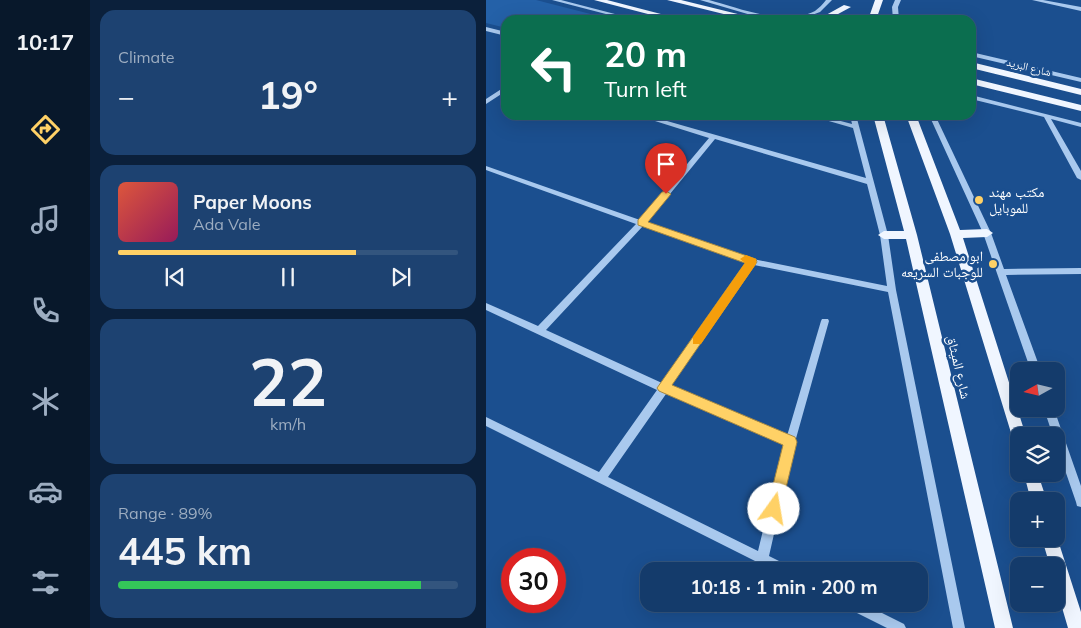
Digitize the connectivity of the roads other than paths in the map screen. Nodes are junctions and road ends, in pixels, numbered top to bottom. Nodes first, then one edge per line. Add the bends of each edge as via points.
1 (555, 0) edge
2 (598, 0) edge
3 (671, 0) edge
4 (703, 0) edge
5 (829, 0) edge
6 (879, 0) edge
7 (898, 0) edge
8 (1035, 0) edge
9 (849, 3) edge
10 (1081, 9) edge
11 (614, 15) edge
12 (660, 15) edge
13 (736, 15) edge
14 (765, 15) edge
15 (812, 15) edge
16 (829, 15) edge
17 (844, 15) edge
18 (874, 15) edge
19 (896, 15) edge
20 (486, 29) edge
21 (501, 33) edge
22 (976, 55) edge
23 (976, 65) edge
24 (1081, 80) edge
25 (976, 83) edge
26 (501, 92) edge
27 (1081, 92) edge
28 (976, 98) edge
29 (486, 102) edge
30 (1081, 108) edge
31 (1046, 116) junction
32 (657, 120) edge
33 (830, 120) edge
34 (854, 120) edge
35 (879, 120) edge
36 (913, 120) edge
37 (934, 120) edge
38 (1081, 125) edge
39 (856, 127) junction
40 (714, 136) junction
41 (486, 168) edge
42 (1081, 178) edge
43 (870, 182) junction
44 (642, 223) junction
45 (987, 233) junction
46 (956, 234) junction
47 (884, 235) junction
48 (911, 235) junction
49 (752, 262) junction
50 (1081, 271) edge
51 (1001, 272) junction
52 (892, 290) junction
53 (486, 306) edge
54 (825, 321) dead end
55 (540, 330) junction
56 (1033, 362) edge
57 (664, 388) junction
58 (1052, 418) edge
59 (486, 421) edge
60 (1016, 427) edge
61 (790, 442) junction
62 (601, 478) junction
63 (1081, 502) edge
64 (1052, 547) edge
65 (762, 559) junction
66 (768, 562) edge
67 (867, 612) edge
68 (900, 628) edge
69 (959, 628) edge
70 (1004, 628) edge
71 (1077, 628) edge

1 - 11 street
2 - 12 main road
3 - 13 main road
4 - 14 street
5 - 15 street
6 - 18 main road
7 - 19 street
8 - 10 street
9 - 16 main road
9 - 17 main road
20 - 21 street
22 - 24 street
23 - 27 main road, شارع البريد
25 - 30 main road, شارع البريد
26 - 29 street
28 - 31 street
31 - 38 street
31 - 42 street
32 - 40 street
33 - 39 street
34 - 39 street
35 - 48 main road, شارع الميثاق
36 - 46 main road
37 - 45 street
39 - 43 street
40 - 43 street
40 - 44 street
41 - 44 street
43 - 47 street
44 - 49 street
44 - 55 street
45 - 46 main road
45 - 51 street
46 - 60 main road
47 - 48 main road
47 - 52 street
48 - 70 main road, شارع الميثاق
49 - 52 street
49 - 57 street
50 - 51 street
51 - 56 street
52 - 69 street
53 - 55 street
54 - 61 street
55 - 57 street
57 - 61 street
57 - 62 street
58 - 63 street
59 - 62 street
61 - 65 street
62 - 65 street
64 - 71 main road
65 - 66 street
67 - 68 street

